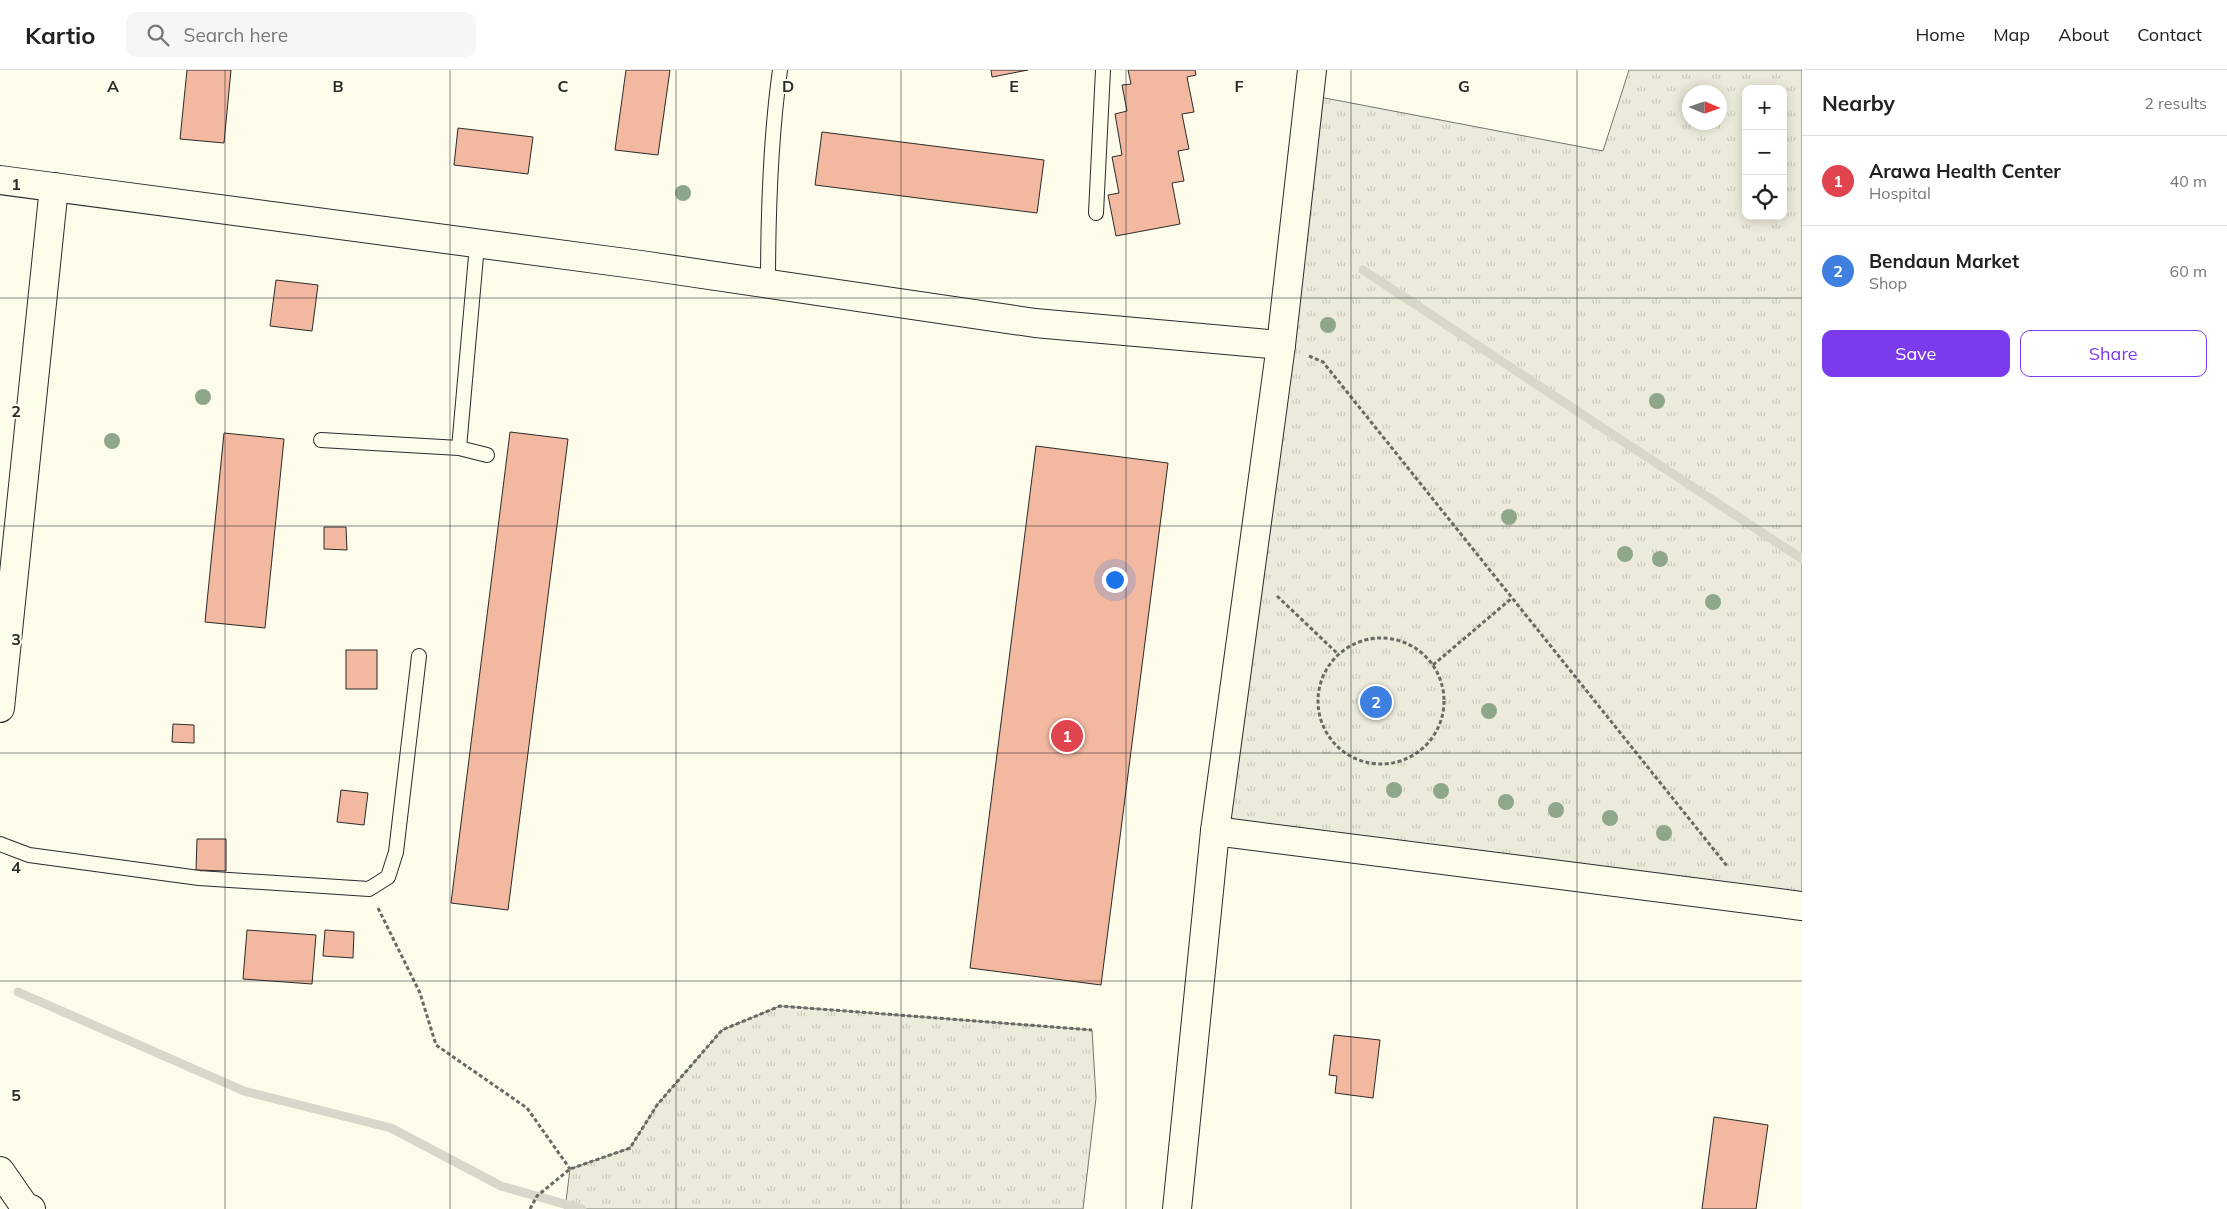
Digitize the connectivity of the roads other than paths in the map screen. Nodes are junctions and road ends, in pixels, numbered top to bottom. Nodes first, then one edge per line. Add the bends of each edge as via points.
1 (780, 70) edge
2 (1103, 70) edge
3 (1312, 70) edge
4 (0, 180) edge
5 (54, 187) junction
6 (1096, 213) dead end
7 (477, 245) junction
8 (768, 285) junction
9 (1281, 345) junction
10 (321, 440) dead end
11 (459, 448) junction
12 (487, 455) dead end
13 (419, 656) dead end
14 (0, 708) edge
15 (1215, 831) junction
16 (0, 844) edge
17 (1802, 906) edge
18 (0, 1170) edge
19 (31, 1209) edge
20 (1177, 1209) edge

1 - 8 lane via 769,203
2 - 6 lane
3 - 9 street
4 - 5 street
5 - 7 street
5 - 14 street
7 - 8 street via 641,265
7 - 11 lane
8 - 9 street via 1035,323
9 - 15 street
10 - 11 lane
11 - 12 lane
13 - 16 lane via 396,852 388,877 369,890 199,878 29,855
15 - 17 street
15 - 20 street
18 - 19 street via 25,1207

